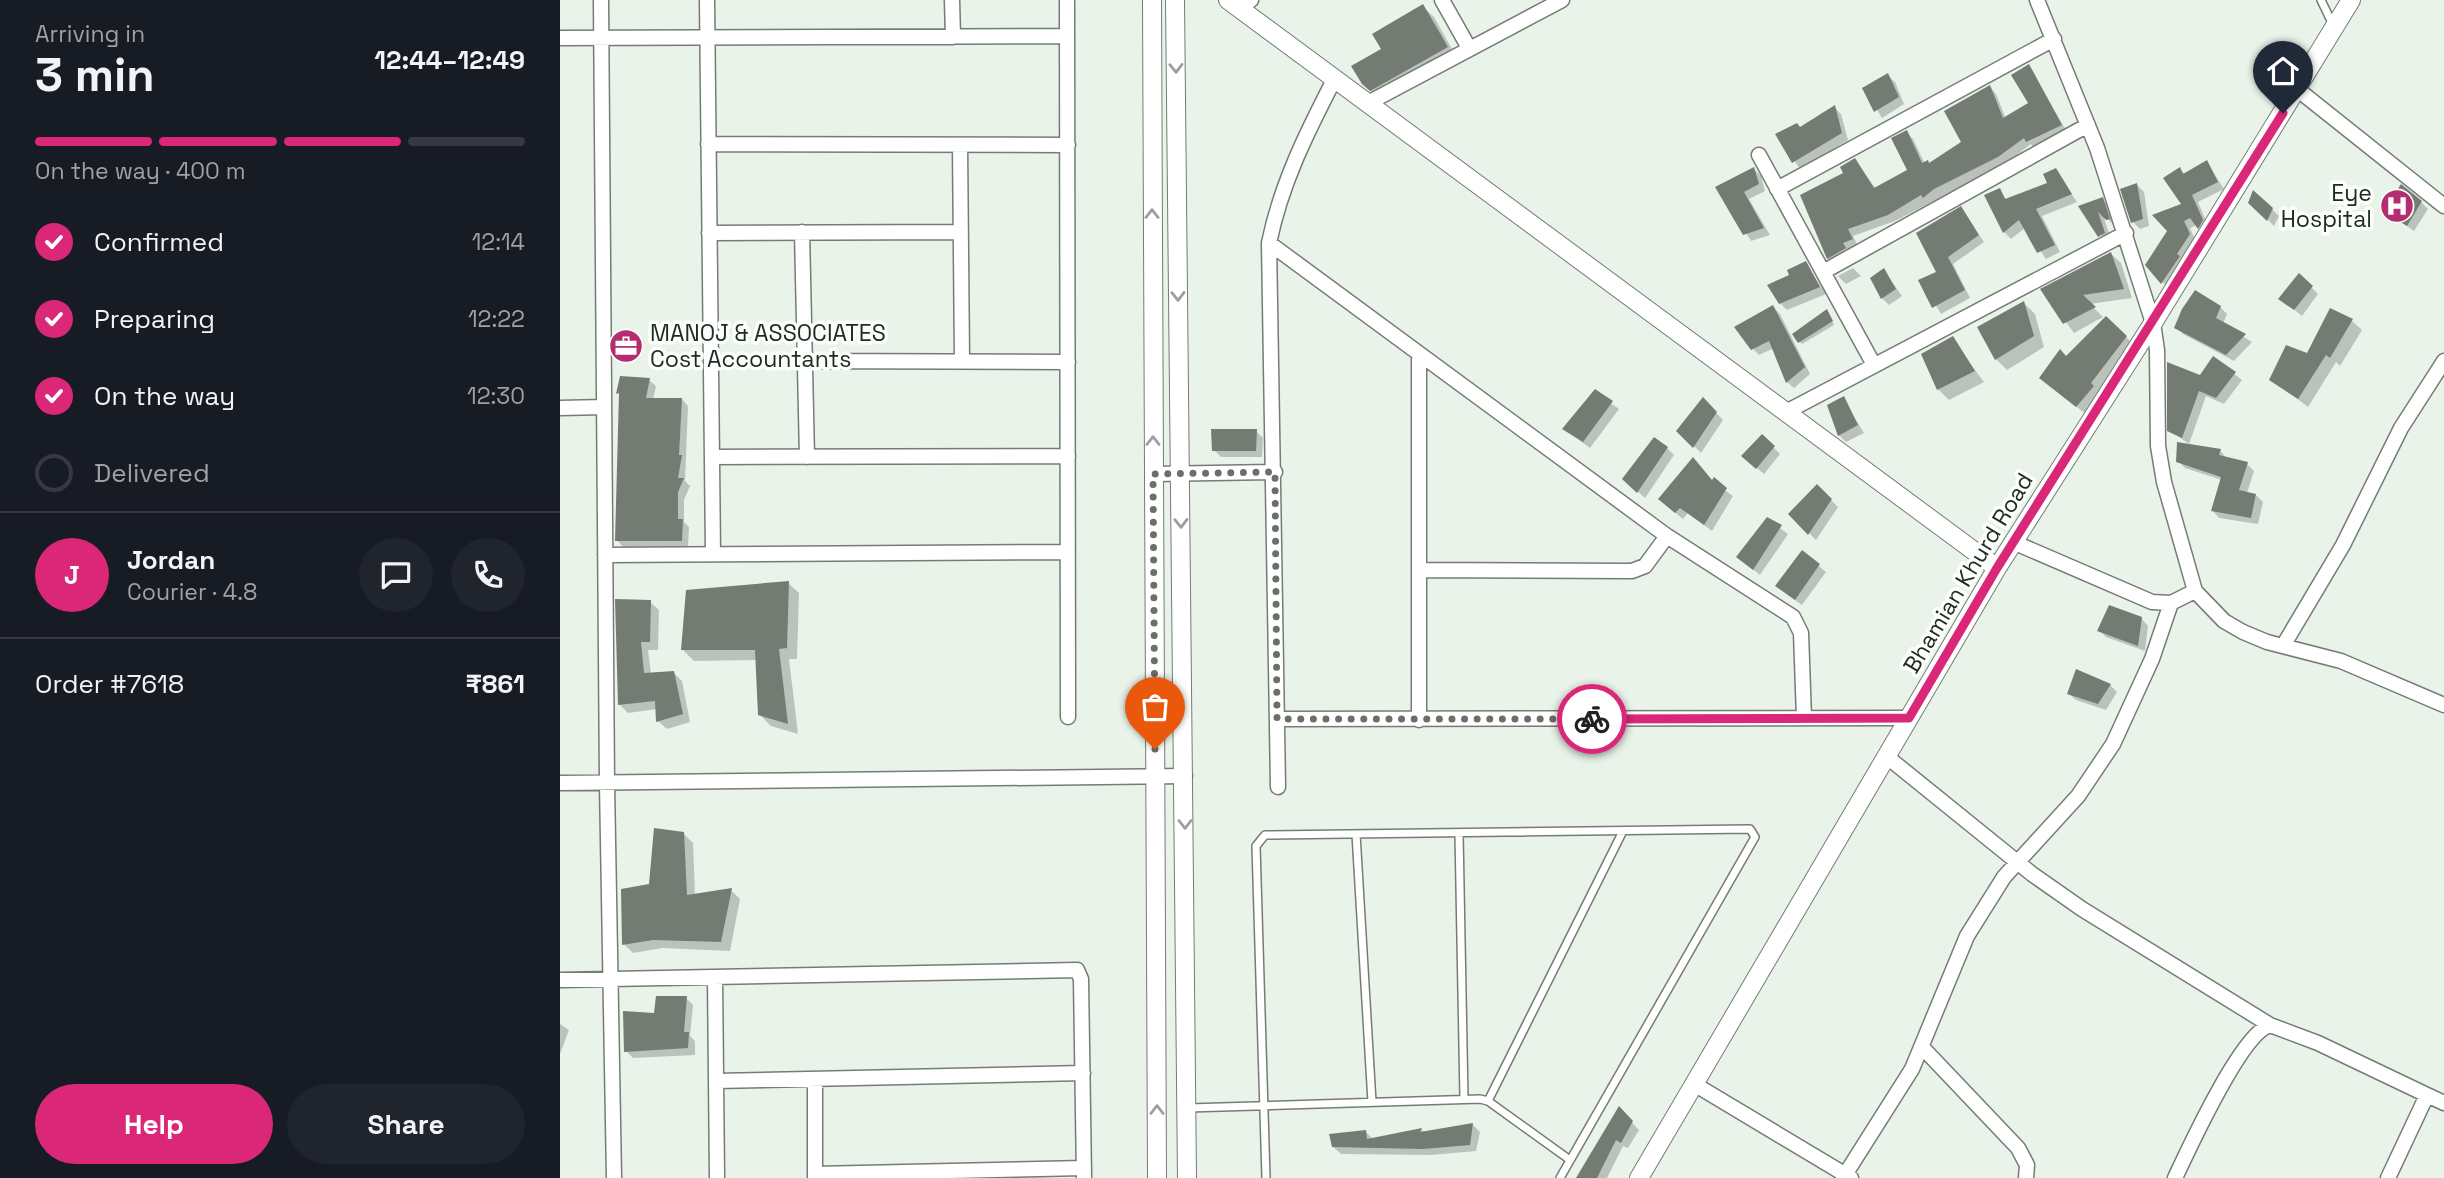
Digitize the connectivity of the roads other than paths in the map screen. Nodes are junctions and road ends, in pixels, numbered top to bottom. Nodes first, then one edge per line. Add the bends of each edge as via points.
1 (601, 0) edge
2 (707, 0) edge
3 (952, 0) edge
4 (1067, 0) edge
5 (1152, 0) edge
6 (1175, 0) edge
7 (1442, 0) edge
8 (1562, 0) edge
9 (2037, 0) edge
10 (2321, 0) edge
11 (2351, 0) edge
12 (1239, 2) edge
13 (2334, 27) junction
14 (1067, 36) junction
15 (953, 37) junction
16 (560, 38) edge
17 (601, 38) junction
18 (707, 38) junction
19 (2054, 39) junction
20 (1469, 48) junction
21 (1335, 78) junction
22 (2297, 89) junction
23 (1368, 103) junction
24 (2088, 125) junction
25 (708, 144) junction
26 (960, 145) junction
27 (1068, 145) junction
28 (1759, 155) dead end
29 (1777, 189) junction
30 (2444, 205) edge
31 (802, 232) junction
32 (961, 232) junction
33 (709, 233) junction
34 (2126, 233) junction
35 (1269, 243) junction
36 (1823, 272) junction
37 (2153, 323) junction
38 (1419, 356) junction
39 (962, 360) junction
40 (805, 361) junction
41 (2444, 361) edge
42 (1068, 362) junction
43 (1874, 365) junction
44 (604, 407) junction
45 (560, 408) edge
46 (1786, 412) junction
47 (1068, 456) junction
48 (712, 457) junction
49 (807, 457) junction
50 (1275, 472) junction
51 (1153, 474) junction
52 (1180, 474) junction
53 (1667, 536) junction
54 (2013, 542) junction
55 (1068, 552) junction
56 (713, 554) junction
57 (605, 555) junction
58 (1997, 568) junction
59 (1419, 570) junction
60 (2195, 592) junction
61 (2171, 603) junction
62 (2283, 646) junction
63 (2444, 705) edge
64 (1068, 717) dead end
65 (1804, 718) junction
66 (1909, 718) junction
67 (1277, 719) junction
68 (1419, 720) junction
69 (1886, 756) junction
70 (1185, 776) junction
71 (1155, 777) junction
72 (560, 783) edge
73 (607, 783) junction
74 (1278, 787) dead end
75 (1623, 831) junction
76 (1459, 833) junction
77 (1356, 834) junction
78 (2016, 863) junction
79 (715, 977) junction
80 (610, 979) junction
81 (560, 980) edge
82 (2270, 1025) junction
83 (1922, 1047) junction
84 (1083, 1073) junction
85 (814, 1079) junction
86 (716, 1081) junction
87 (1694, 1084) junction
88 (2427, 1095) junction
89 (1464, 1099) junction
90 (1488, 1101) junction
91 (1372, 1102) junction
92 (2444, 1103) edge
93 (1186, 1108) junction
94 (1262, 1108) junction
95 (1570, 1160) junction
96 (1084, 1173) edge
97 (815, 1176) edge
98 (1847, 1177) edge
99 (614, 1178) edge
100 (717, 1178) edge
101 (1157, 1178) edge
102 (1187, 1178) edge
103 (1266, 1178) edge
104 (1560, 1178) edge
105 (1639, 1178) edge
106 (2026, 1178) edge
107 (2175, 1178) edge
108 (2388, 1178) edge

1 - 17 street
2 - 18 street
3 - 15 street
4 - 14 street
51 -> 5 street
6 -> 52 street
7 - 20 street
8 - 20 street
9 - 19 street
10 - 13 lane
11 - 13 street, Bhamian Khurd Road
12 - 21 street
13 - 22 street, Bhamian Khurd Road
14 - 15 street
14 - 27 street
15 - 18 street
16 - 17 street
17 - 18 street
17 - 44 street
18 - 25 street
19 - 24 street
19 - 29 street
20 - 23 street
21 - 23 street
21 - 35 street via 1290,170
22 - 30 street
22 - 37 street, Bhamian Khurd Road
23 - 46 street
24 - 34 street
24 - 36 street
25 - 26 street
25 - 33 street
26 - 27 street
26 - 32 street
27 - 42 street
28 - 29 street
29 - 36 street
31 - 32 street
31 - 33 street
31 - 40 street
32 - 39 street
33 - 48 street
34 - 37 street
34 - 43 street
35 - 38 street
35 - 50 street
36 - 43 street
37 - 54 street, Bhamian Khurd Road
37 - 60 street via 2158,446
38 - 53 street
38 - 59 street
39 - 40 street
39 - 42 street
40 - 49 street
41 - 62 street via 2401,428 2343,545
42 - 47 street
43 - 46 street
44 - 45 street
44 - 57 street
46 - 58 street
47 - 49 street
47 - 55 street
48 - 49 street
48 - 56 street
50 - 52 street
50 - 67 street
51 - 52 street
51 - 71 street
52 -> 70 street
53 - 59 street via 1645,566 1632,571
53 - 65 street via 1799,624
54 - 58 street, Bhamian Khurd Road
54 - 61 street via 2152,602
55 - 56 street
55 - 64 street
56 - 57 street
57 - 73 street
58 - 66 street, Bhamian Khurd Road
59 - 68 street
60 - 61 street
60 - 62 street via 2224,621
61 - 78 street via 2152,659 2100,768
62 - 63 street via 2341,661
65 - 66 street
65 - 68 street
66 - 69 street, Bhamian Khurd Road
67 - 68 street
67 - 74 street
69 - 78 street
69 - 87 street, Bhamian Khurd Road
70 - 71 street
70 -> 93 street
71 - 73 street
101 -> 71 street
72 - 73 street
73 - 80 street
75 - 76 lane
75 - 90 lane
75 - 95 lane via 1750,829 1755,837
76 - 77 lane
76 - 89 lane
77 - 91 lane
77 - 94 lane via 1265,835 1258,841
78 - 82 street
78 - 83 street via 1967,936
79 - 80 street
79 - 84 street via 1077,970
79 - 86 street
80 - 81 street
80 - 99 street
82 - 88 street
82 - 107 street via 2254,1034 2209,1108
83 - 98 street
83 - 106 street via 2018,1148 2027,1165
84 - 85 street
84 - 96 street
85 - 86 street
85 - 97 street
86 - 100 street
87 - 98 street
87 - 105 street, Bhamian Khurd Road
88 - 92 street
88 - 108 street
89 - 90 lane
89 - 91 lane
90 - 95 lane
91 - 94 lane
93 - 94 lane
93 - 102 street
94 - 103 lane
95 - 104 lane
96 - 97 street

